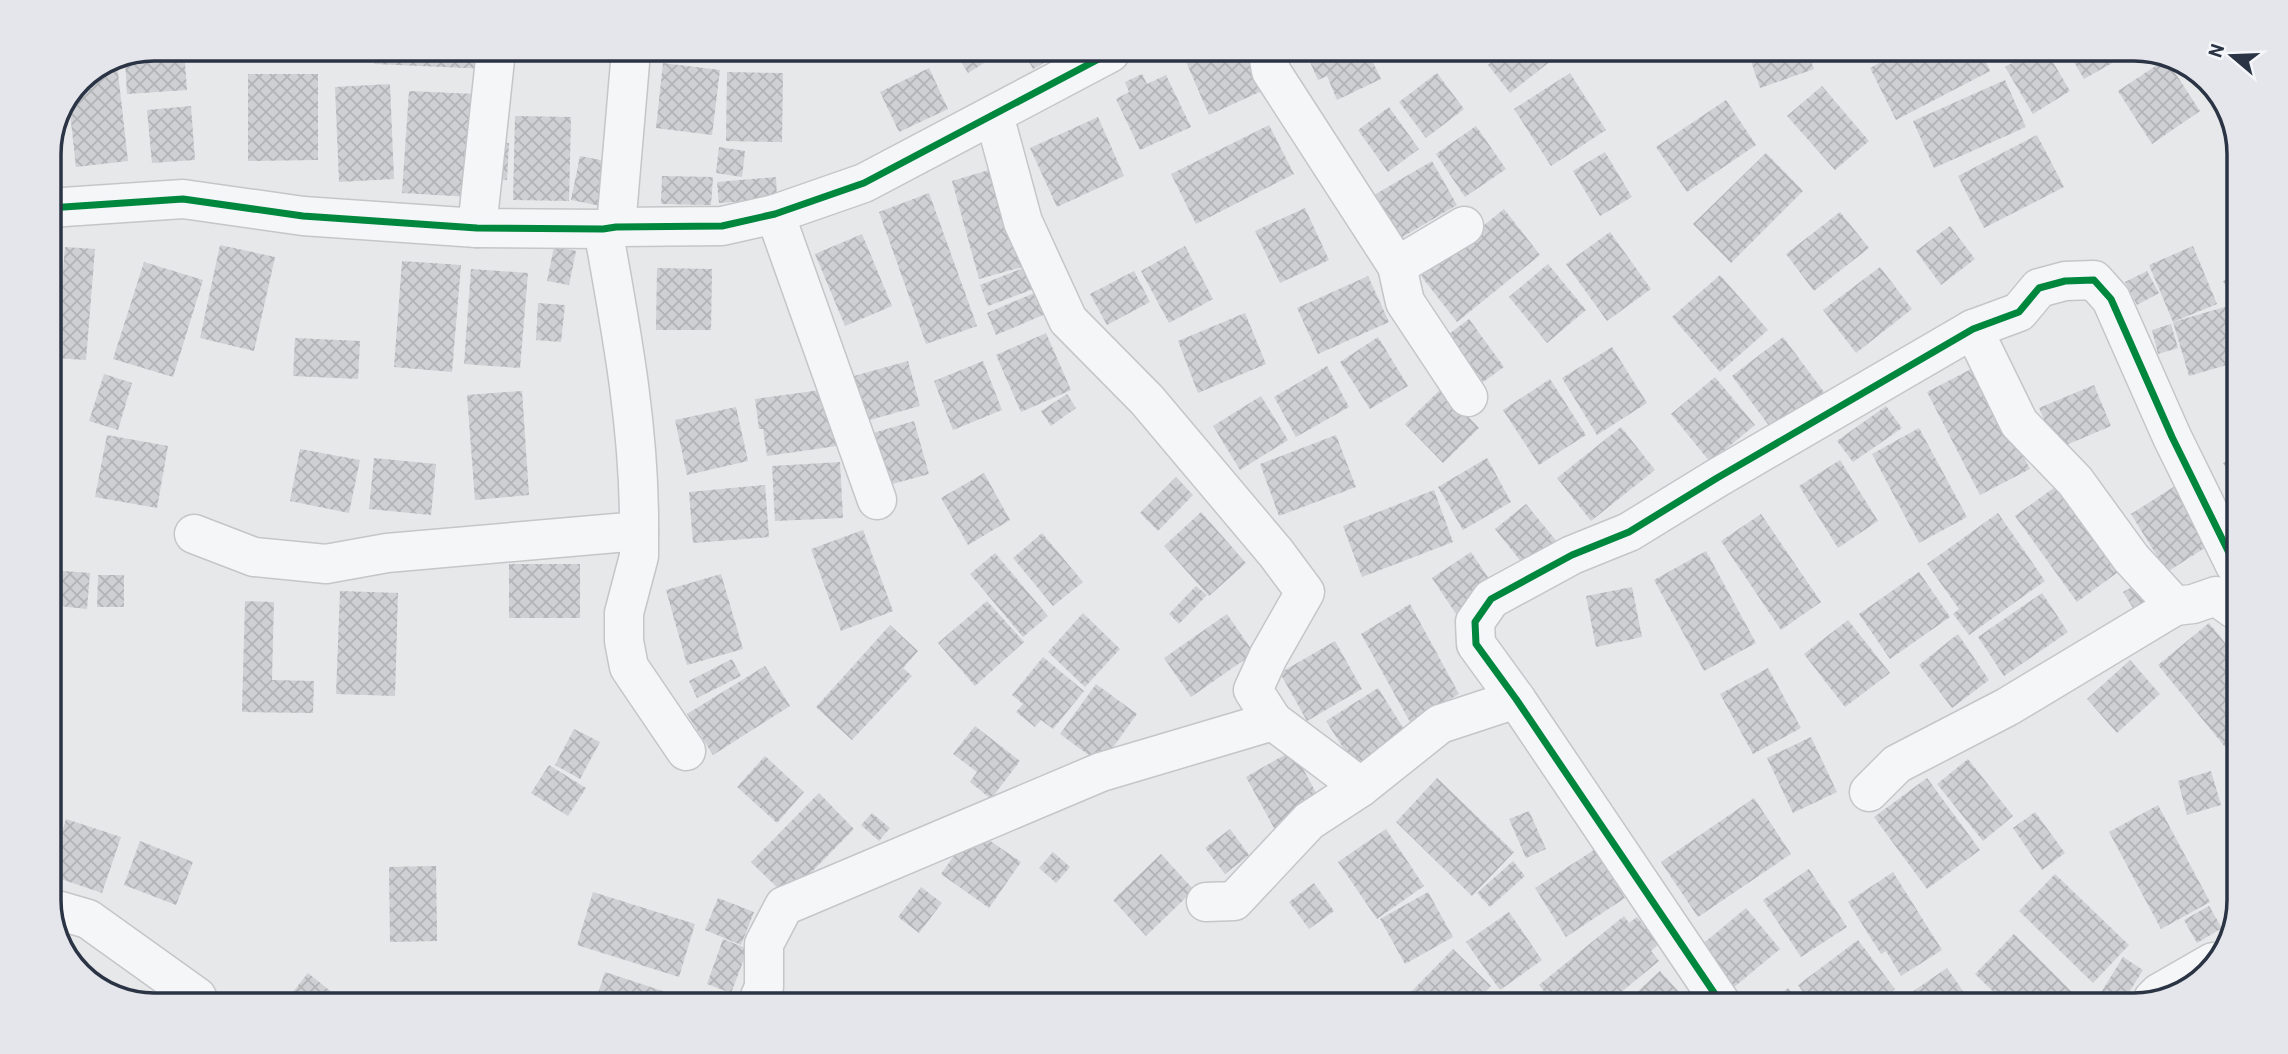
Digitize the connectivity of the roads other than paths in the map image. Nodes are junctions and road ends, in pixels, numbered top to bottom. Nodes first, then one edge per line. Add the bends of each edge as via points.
1 (495, 61) edge
2 (630, 61) edge
3 (1095, 61) edge
4 (1269, 61) edge
5 (994, 115) junction
6 (61, 207) edge
7 (775, 214) junction
8 (1464, 226) dead end
9 (477, 228) junction
10 (609, 228) junction
11 (1397, 266) junction
12 (1973, 330) junction
13 (1468, 397) dead end
14 (877, 500) dead end
15 (639, 531) junction
16 (194, 534) dead end
17 (2227, 549) edge
18 (2227, 604) edge
19 (2175, 606) junction
20 (1516, 699) junction
21 (1273, 721) junction
22 (686, 751) dead end
23 (1361, 787) junction
24 (1869, 792) dead end
25 (1206, 902) dead end
26 (62, 911) edge
27 (191, 993) edge
28 (762, 993) edge
29 (1714, 993) edge

1 - 9 street
2 - 10 street
3 - 5 street
4 - 11 street via 1271,71
5 - 7 street via 864,183
5 - 21 street via 1023,222 1068,320 1147,400 1305,592 1253,690
6 - 9 street via 183,199 303,216
7 - 10 street via 722,226
7 - 14 street
8 - 11 street
9 - 10 street
10 - 15 street via 638,454
11 - 13 street via 1405,302
12 - 17 street via 2020,312 2039,288 2065,281 2094,281 2110,299
12 - 19 street via 2019,423 2075,481 2132,558
12 - 20 street via 1629,532 1572,555 1491,599 1475,622 1476,644
15 - 16 street via 387,552 326,564 254,557
15 - 22 street via 639,556 624,613 629,667
18 - 19 street via 2216,596
19 - 24 street via 2007,707 1897,764
20 - 23 street via 1440,724
20 - 29 street
21 - 23 street
21 - 28 street via 1101,772 784,906 764,944
23 - 25 street via 1309,821 1234,901
26 - 27 street via 88,919

